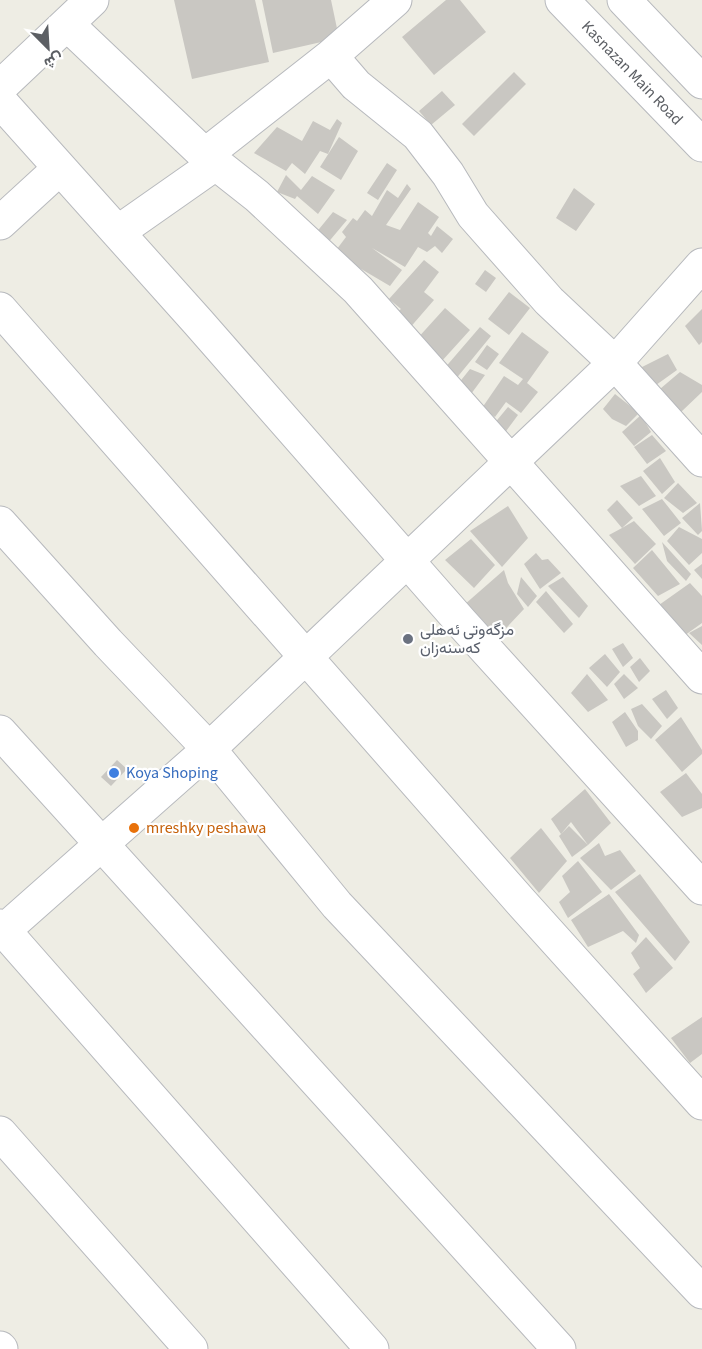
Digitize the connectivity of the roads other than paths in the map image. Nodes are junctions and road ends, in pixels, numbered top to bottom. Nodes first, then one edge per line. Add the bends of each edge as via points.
1 (92, 0) edge
2 (562, 0) edge
3 (626, 1) edge
4 (373, 6) edge
5 (67, 24) junction
6 (331, 56) junction
7 (702, 82) edge
8 (0, 87) edge
9 (0, 101) edge
10 (702, 145) edge
11 (210, 160) junction
12 (60, 168) junction
13 (0, 223) edge
14 (118, 232) junction
15 (702, 265) edge
16 (0, 309) edge
17 (615, 363) junction
18 (702, 460) edge
19 (510, 462) junction
20 (0, 523) edge
21 (407, 560) junction
22 (306, 656) junction
23 (702, 677) edge
24 (0, 732) edge
25 (209, 749) junction
26 (101, 844) junction
27 (702, 888) edge
28 (1, 930) edge
29 (702, 1103) edge
30 (0, 1133) edge
31 (702, 1292) edge
32 (191, 1349) edge
33 (372, 1349) edge
34 (559, 1349) edge

1 - 5 street
2 - 10 street, Kasnazan Main Road
3 - 7 street
4 - 6 street
5 - 8 street
5 - 11 street
6 - 11 street
6 - 17 street via 356,85 417,135 448,174 473,215 549,301
9 - 12 street
11 - 14 street
11 - 19 street via 257,196 358,290
12 - 13 street
12 - 14 street
14 - 21 street
15 - 17 street
16 - 22 street
17 - 18 street
17 - 19 street
19 - 21 street
19 - 23 street
20 - 25 street
21 - 22 street
21 - 27 street
22 - 25 street
22 - 29 street
24 - 26 street
25 - 26 street
25 - 31 street via 337,905
26 - 28 street
26 - 34 street
28 - 33 street
30 - 32 street

